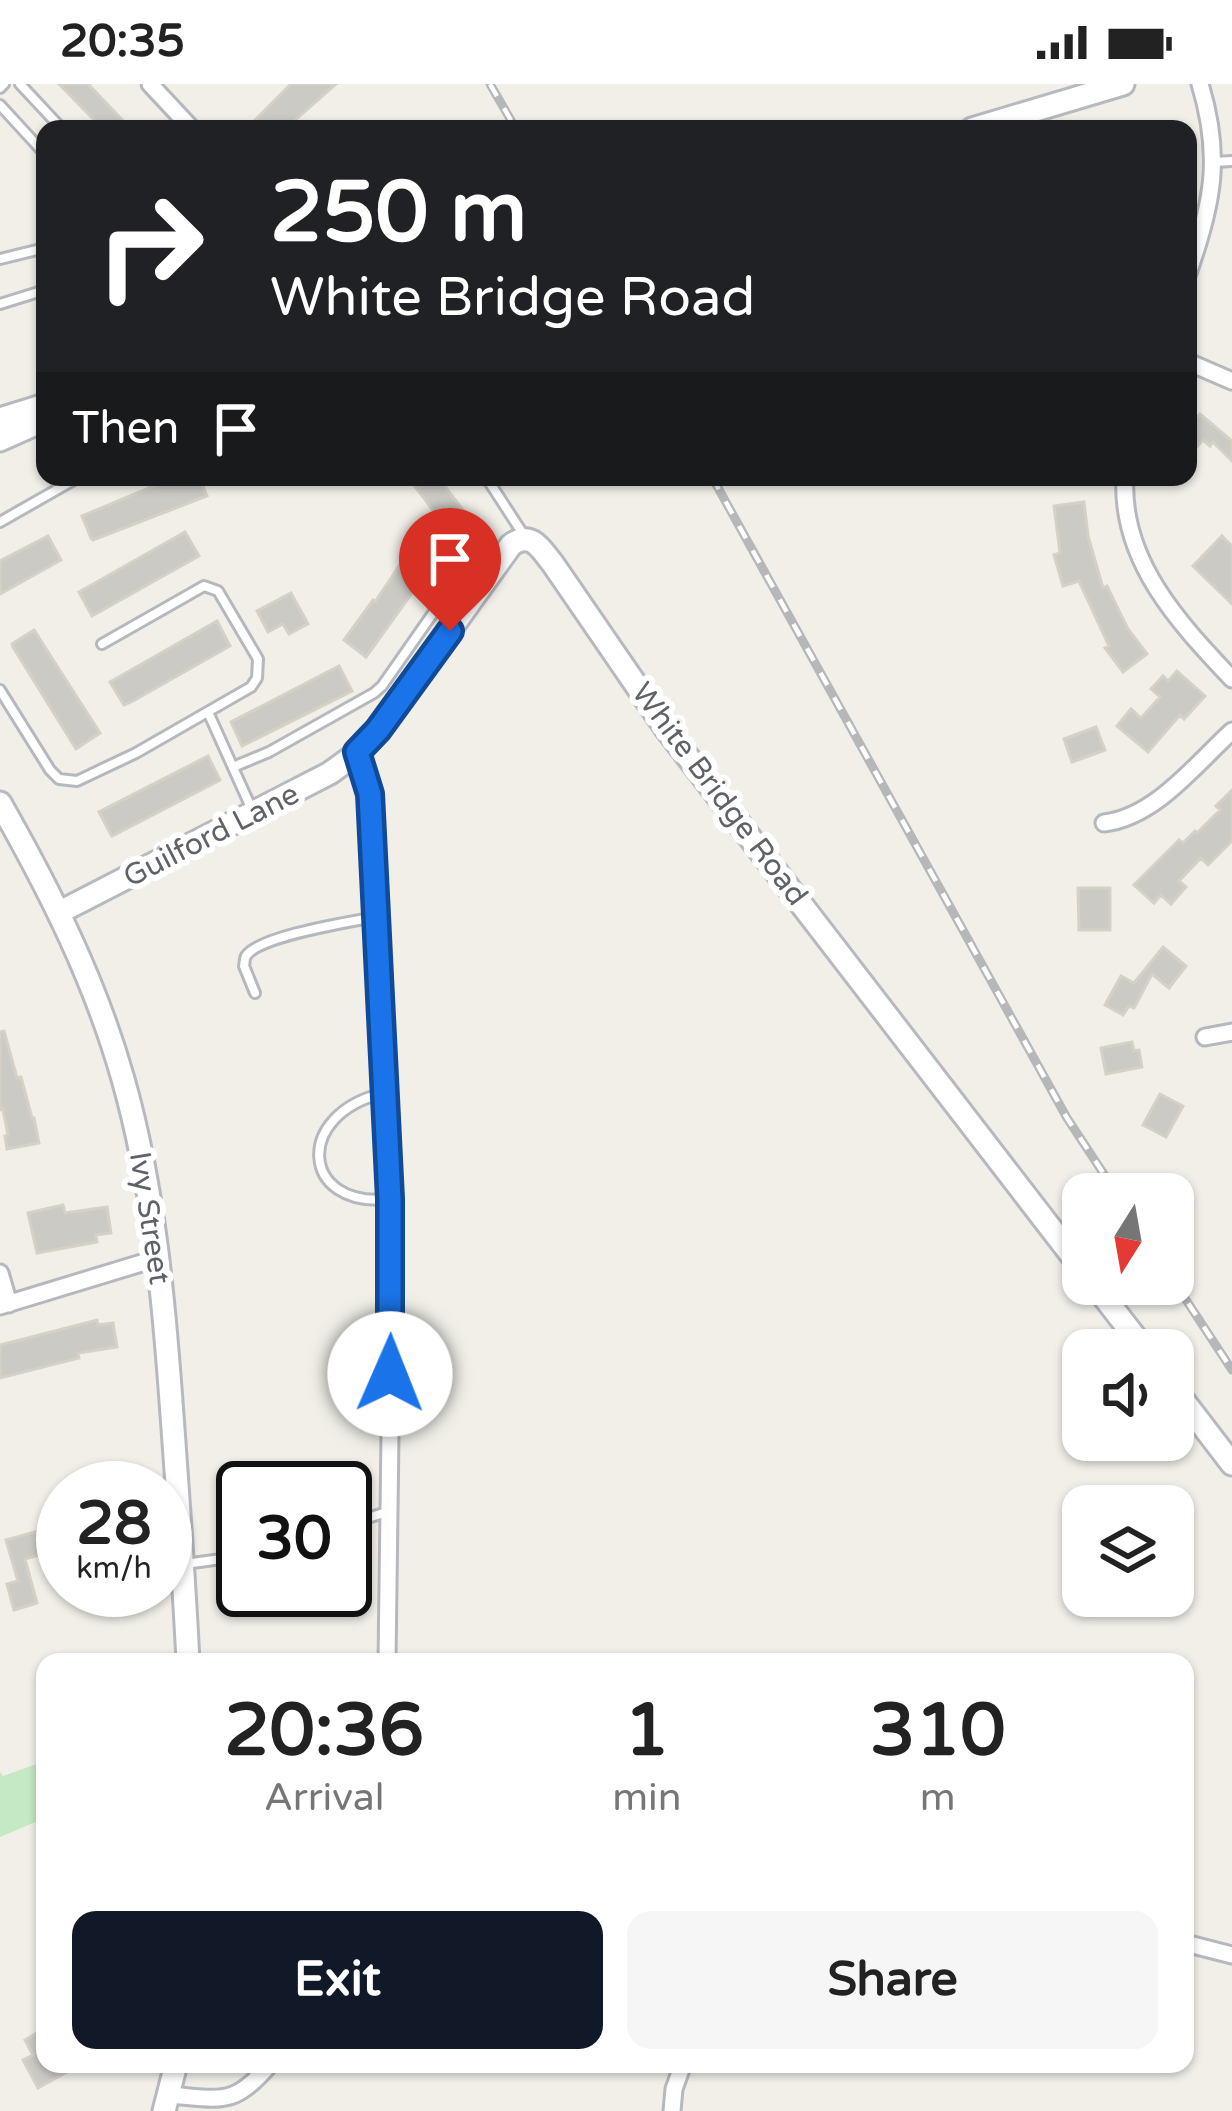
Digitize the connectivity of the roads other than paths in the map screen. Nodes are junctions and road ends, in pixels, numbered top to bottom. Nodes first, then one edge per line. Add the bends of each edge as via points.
1 (20, 84) edge
2 (1123, 84) edge
3 (1200, 84) edge
4 (157, 87) edge
5 (0, 105) edge
6 (54, 120) edge
7 (184, 120) edge
8 (1002, 120) edge
9 (36, 144) edge
10 (1232, 161) edge
11 (1214, 162) junction
12 (1197, 245) edge
13 (36, 250) edge
14 (0, 259) edge
15 (36, 293) edge
16 (0, 304) edge
17 (1197, 366) edge
18 (1232, 381) edge
19 (36, 409) edge
20 (0, 419) edge
21 (36, 424) edge
22 (0, 440) edge
23 (63, 486) edge
24 (493, 486) edge
25 (1126, 486) edge
26 (0, 522) edge
27 (525, 538) junction
28 (473, 597) junction
29 (102, 644) dead end
30 (1232, 679) edge
31 (0, 690) edge
32 (208, 712) junction
33 (1232, 731) edge
34 (357, 752) junction
35 (233, 767) junction
36 (0, 803) edge
37 (254, 813) junction
38 (1104, 823) dead end
39 (60, 912) junction
40 (376, 917) junction
41 (255, 993) dead end
42 (1232, 1032) edge
43 (1205, 1037) dead end
44 (384, 1093) junction
45 (390, 1199) junction
46 (1062, 1242) edge
47 (158, 1258) junction
48 (0, 1273) edge
49 (5, 1305) edge
50 (1110, 1305) edge
51 (1128, 1329) edge
52 (1194, 1414) edge
53 (175, 1461) edge
54 (1232, 1464) edge
55 (388, 1511) junction
56 (372, 1516) edge
57 (186, 1617) edge
58 (188, 1653) edge
59 (387, 1653) edge
60 (1194, 1944) edge
61 (1232, 1955) edge
62 (174, 2073) edge
63 (262, 2073) edge
64 (680, 2073) edge
65 (166, 2103) edge
66 (672, 2111) edge

1 - 6 lane
2 - 8 street
3 - 11 street
4 - 7 street
5 - 9 lane
10 - 11 lane
11 - 12 street
13 - 14 lane
15 - 16 lane
17 - 18 street
19 - 20 street
21 - 22 street
23 - 26 lane
24 - 27 lane
25 - 30 street via 1128,523 1148,575
27 - 28 street
27 - 46 street, White Bridge Road via 537,543 681,749
28 - 34 street
28 - 35 lane via 445,596 374,693
29 - 32 lane via 212,586 259,670 250,687
31 - 32 lane via 50,770 68,782
32 - 35 lane
33 - 38 street via 1150,808
34 - 37 street, Guilford Lane
34 - 40 street via 370,794
35 - 37 lane
36 - 39 street, Ivy Street
37 - 39 street, Guilford Lane
39 - 47 street, Ivy Street via 124,1081
40 - 41 lane via 293,934 249,953 244,966
40 - 44 street
42 - 43 street
44 - 45 street
44 - 45 lane via 336,1115 324,1129 320,1161 335,1188
45 - 55 street
47 - 49 street
47 - 53 street, Ivy Street
48 - 49 street
50 - 51 street
52 - 54 street
55 - 56 lane
55 - 59 street
57 - 58 street, Ivy Street
60 - 61 street
62 - 65 street
63 - 65 street via 234,2096
64 - 66 street

